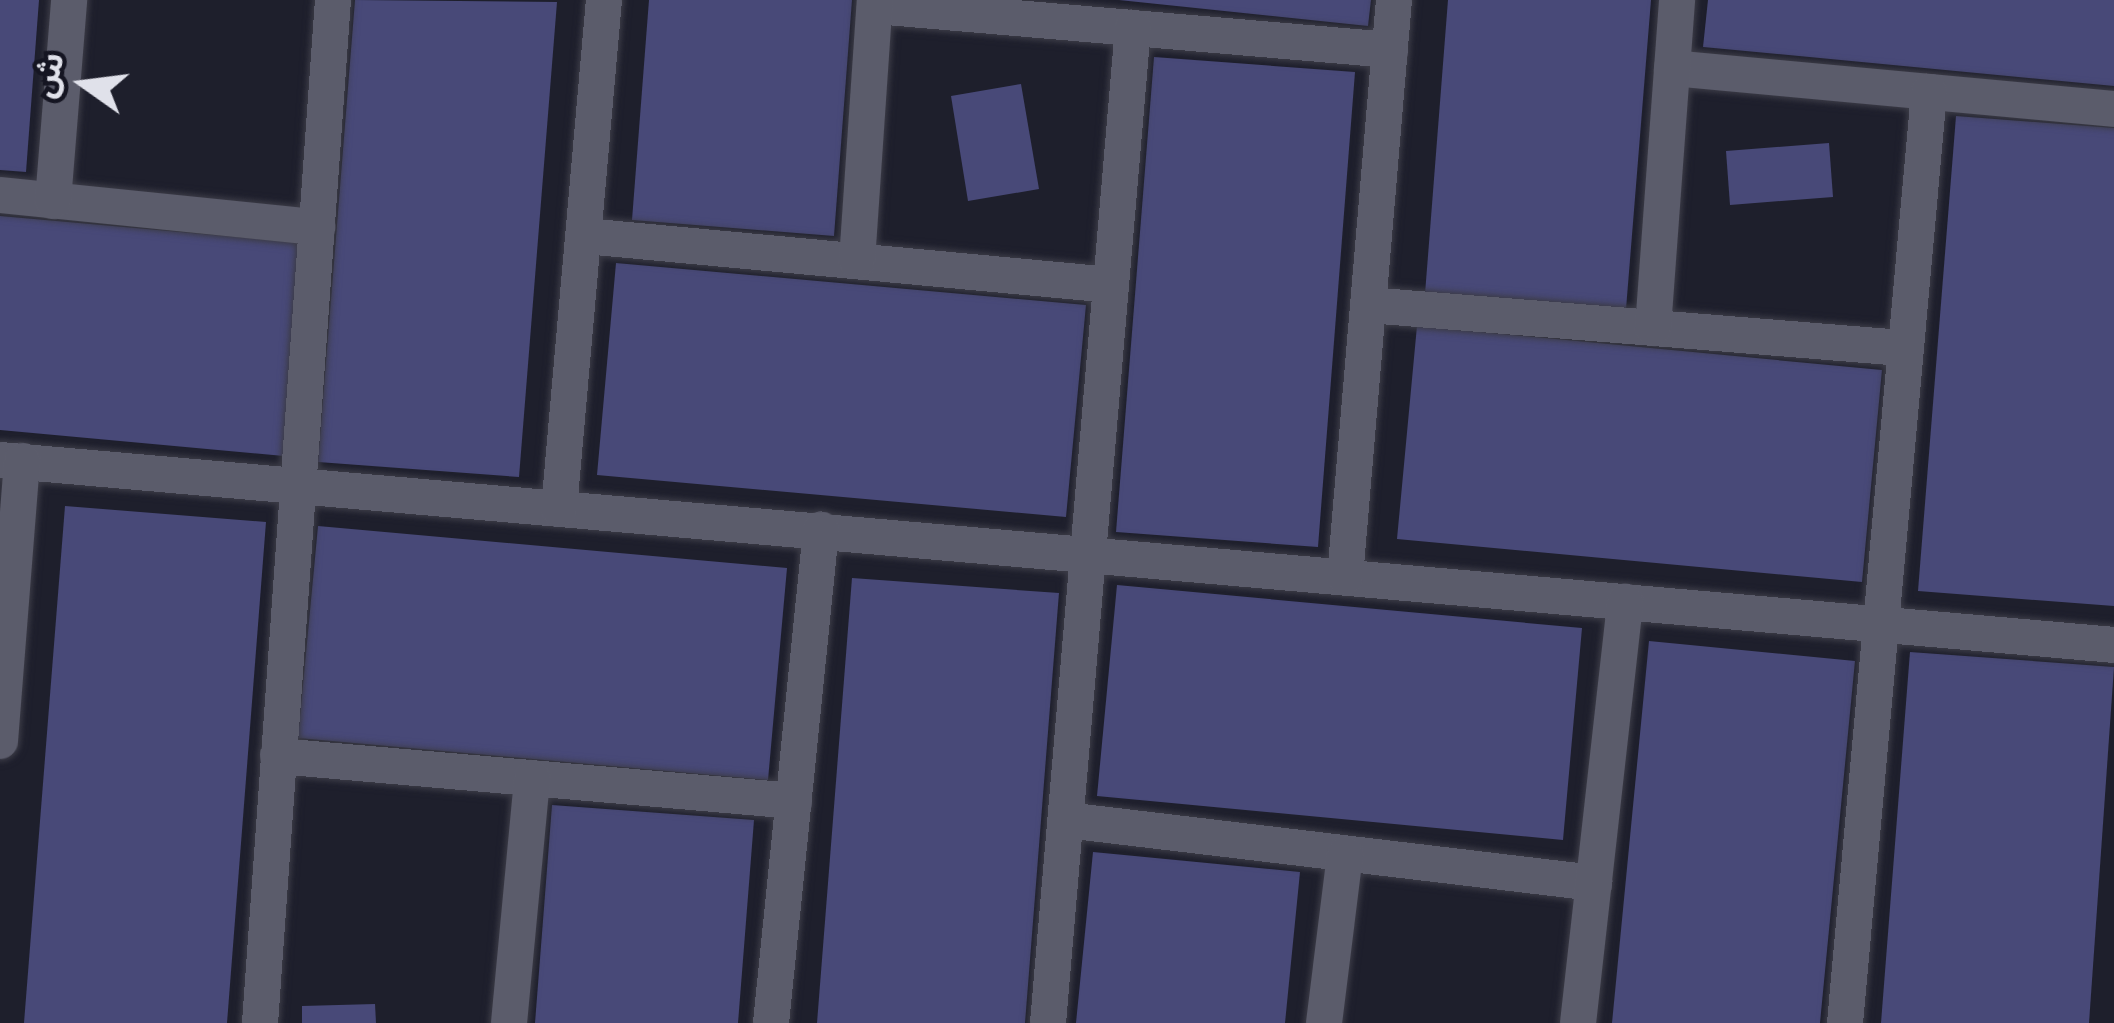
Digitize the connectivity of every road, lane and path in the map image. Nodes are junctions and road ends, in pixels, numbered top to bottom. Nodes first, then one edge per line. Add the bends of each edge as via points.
1 (69, 0) edge
2 (333, 0) edge
3 (604, 0) edge
4 (1394, 0) edge
5 (1677, 0) edge
6 (875, 3) edge
7 (1132, 28) junction
8 (1390, 50) junction
9 (1672, 68) junction
10 (1929, 92) junction
11 (2114, 109) edge
12 (0, 195) edge
13 (53, 201) junction
14 (317, 227) junction
15 (585, 236) junction
16 (856, 261) junction
17 (1111, 285) junction
18 (1367, 305) junction
19 (1653, 328) junction
20 (1902, 348) junction
21 (11, 460) edge
22 (298, 485) junction
23 (559, 509) junction
24 (821, 530) junction
25 (1088, 554) junction
26 (1345, 578) junction
27 (1625, 602) junction
28 (1881, 624) junction
29 (2114, 645) edge
30 (0, 741) edge
31 (278, 756) junction
32 (532, 778) junction
33 (794, 801) junction
34 (1066, 820) junction
35 (1345, 854) junction
36 (1594, 883) junction
37 (260, 1023) edge
38 (509, 1023) edge
39 (771, 1023) edge
40 (1048, 1023) edge
41 (1324, 1023) edge
42 (1578, 1023) edge
43 (1845, 1023) edge

1 - 13 street
2 - 14 street
3 - 15 street
4 - 8 street
5 - 9 street
6 - 7 street
6 - 16 street
7 - 8 street
7 - 17 street
8 - 18 street
9 - 10 street
9 - 19 street
10 - 11 street
10 - 20 street
12 - 13 street
13 - 14 street
14 - 22 street
15 - 16 street
15 - 23 street
16 - 17 street
17 - 25 street
18 - 19 street
18 - 26 street
19 - 20 street
20 - 28 street
21 - 22 street
21 - 30 street
22 - 23 street
22 - 31 street
23 - 24 street
24 - 25 street
24 - 33 street
25 - 26 street
25 - 34 street
26 - 27 street
27 - 28 street
27 - 36 street
28 - 29 street
28 - 43 street
31 - 32 street
31 - 37 street
32 - 33 street
32 - 38 street
33 - 39 street
34 - 35 street
34 - 40 street
35 - 36 street
35 - 41 street
36 - 42 street

